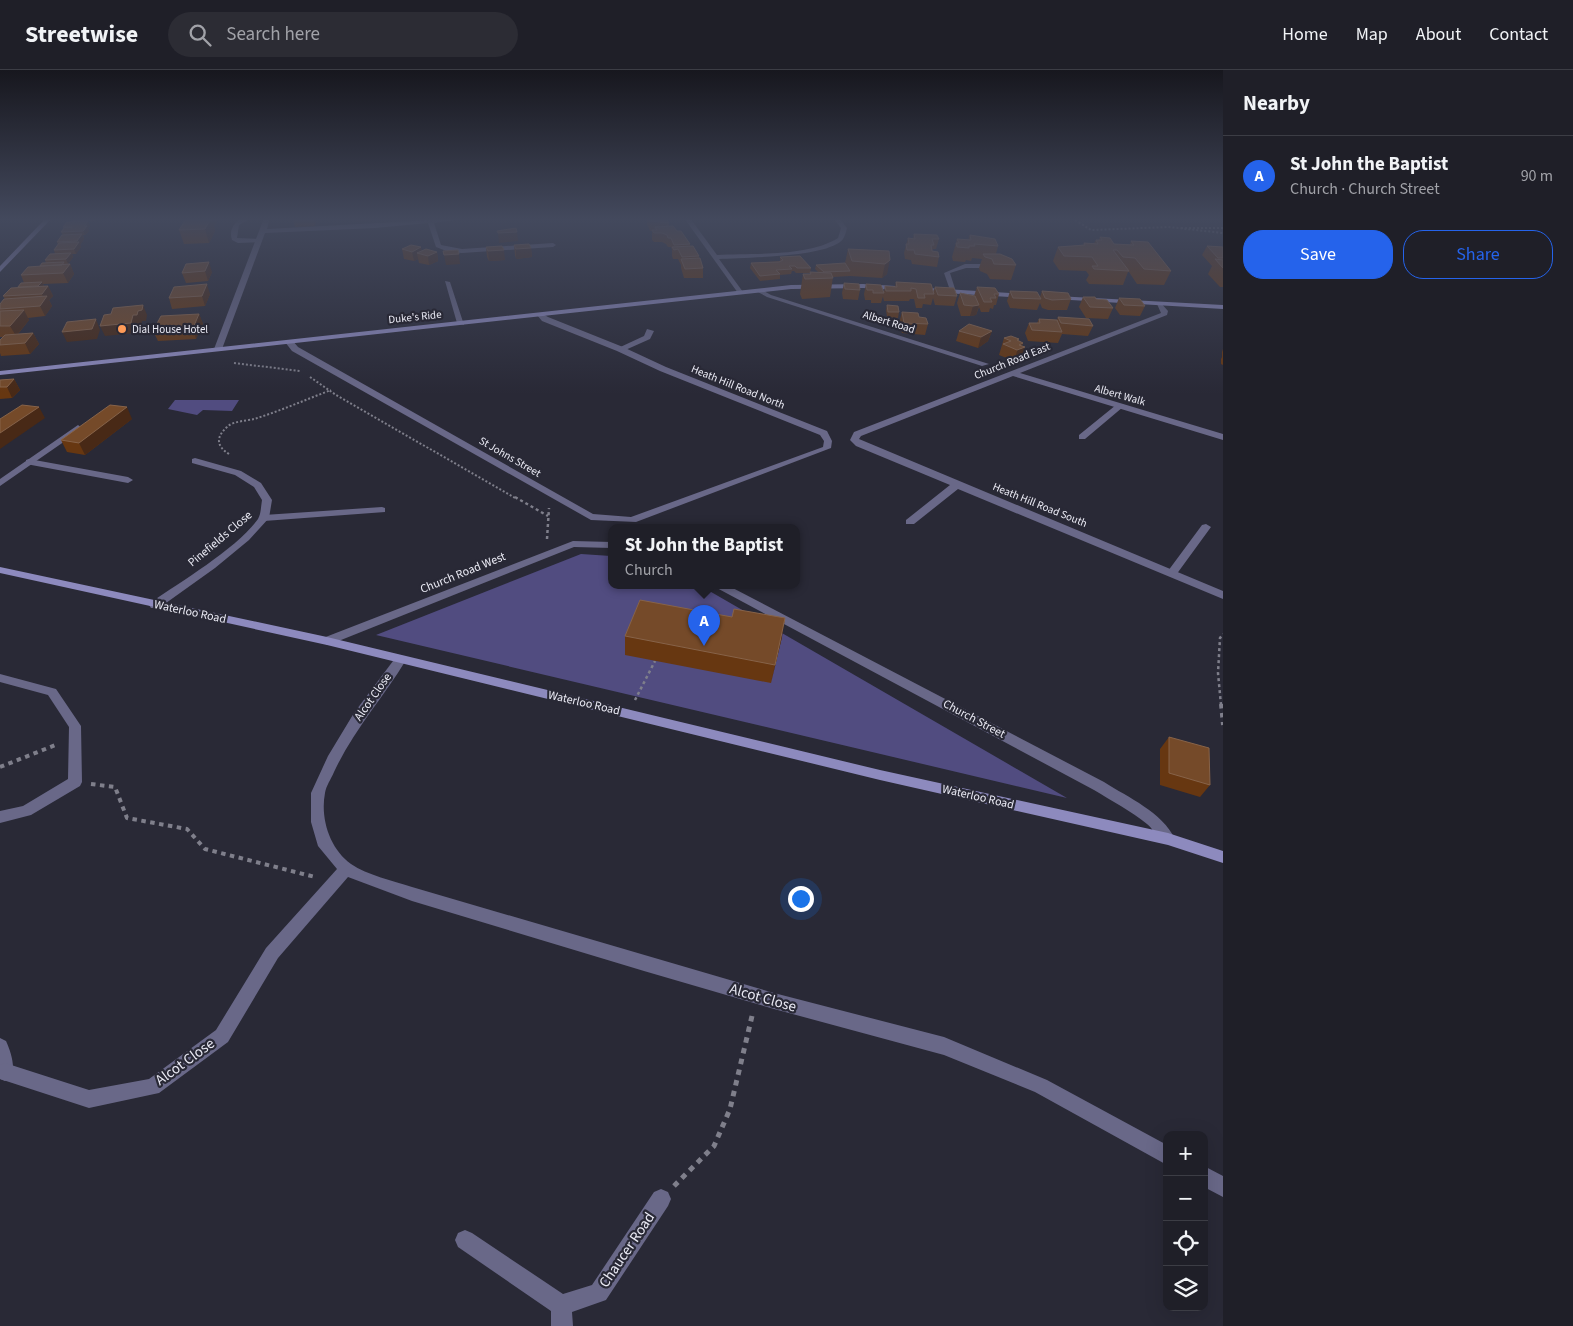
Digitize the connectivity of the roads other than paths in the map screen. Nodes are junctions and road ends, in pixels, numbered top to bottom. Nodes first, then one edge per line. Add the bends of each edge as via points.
1 (247, 277) edge
2 (729, 277) edge
3 (948, 277) edge
4 (447, 282) dead end
5 (758, 290) junction
6 (740, 292) junction
7 (953, 292) junction
8 (1032, 296) edge
9 (1052, 298) edge
10 (1160, 304) junction
11 (1223, 308) edge
12 (539, 314) junction
13 (461, 323) junction
14 (650, 331) dead end
15 (289, 342) junction
16 (221, 349) junction
17 (620, 349) junction
18 (986, 364) dead end
19 (0, 373) edge
20 (1011, 373) junction
21 (1119, 407) junction
22 (78, 428) edge
23 (857, 434) joint
24 (1082, 437) dead end
25 (1223, 437) edge
26 (195, 461) dead end
27 (29, 462) junction
28 (128, 480) dead end
29 (733, 481) joint
30 (0, 483) edge
31 (958, 484) junction
32 (382, 510) dead end
33 (264, 518) junction
34 (910, 522) dead end
35 (1206, 527) dead end
36 (608, 545) edge
37 (0, 570) edge
38 (1172, 573) junction
39 (727, 589) edge
40 (1223, 595) edge
41 (155, 605) junction
42 (327, 641) junction
43 (400, 660) junction
44 (0, 678) edge
45 (0, 817) edge
46 (1168, 839) junction
47 (1223, 857) edge
48 (346, 869) junction
49 (0, 1047) edge
50 (1163, 1154) edge
51 (1208, 1178) edge
52 (1223, 1187) edge
53 (661, 1199) road end
54 (465, 1240) dead end
55 (562, 1316) edge

1 - 16 street
2 - 6 street
3 - 7 street
4 - 13 street
5 - 6 main road, Duke's Ride
5 - 7 main road, Duke's Ride via 828,285
5 - 18 street, Albert Road
6 - 12 main road, Duke's Ride
7 - 8 main road, Duke's Ride
9 - 10 main road
10 - 11 main road
10 - 20 street, Church Road East via 1165,314
12 - 13 main road, Duke's Ride
12 - 17 street, Heath Hill Road North
13 - 15 main road, Duke's Ride
14 - 17 street via 647,337
15 - 16 main road, Duke's Ride
15 - 29 street, St Johns Street via 294,349 591,517 632,520
16 - 19 main road, Duke's Ride
17 - 29 street, Heath Hill Road North via 824,433 828,441 827,448 818,452
20 - 21 street, Albert Walk
20 - 23 street, Church Road East
21 - 24 street
21 - 25 street, Albert Walk
22 - 27 street
23 - 31 street, Heath Hill Road South via 854,440 859,444
26 - 33 street, Pinefields Close via 238,472 258,485 267,500
27 - 28 street
27 - 30 street
31 - 34 street
31 - 38 street, Heath Hill Road South
32 - 33 street
33 - 41 street, Pinefields Close via 211,566
35 - 38 street
36 - 42 street, Church Road West via 573,544
37 - 41 main road, Waterloo Road
38 - 40 street, Heath Hill Road South
39 - 46 street, Church Street via 1099,786 1154,821
41 - 42 main road, Waterloo Road
42 - 43 main road, Waterloo Road
43 - 46 main road, Waterloo Road via 880,775
43 - 48 street, Alcot Close via 354,724 318,793 318,822 326,846
44 - 45 street via 52,692 75,726 75,782 26,811
46 - 47 main road
48 - 49 street, Alcot Close via 272,953 222,1036 153,1087 89,1098 5,1072
48 - 50 street, Alcot Close via 412,894 644,964 944,1046 1041,1086
51 - 52 street
53 - 55 street, Chaucer Road via 599,1294
54 - 55 street, Chaucer Road

